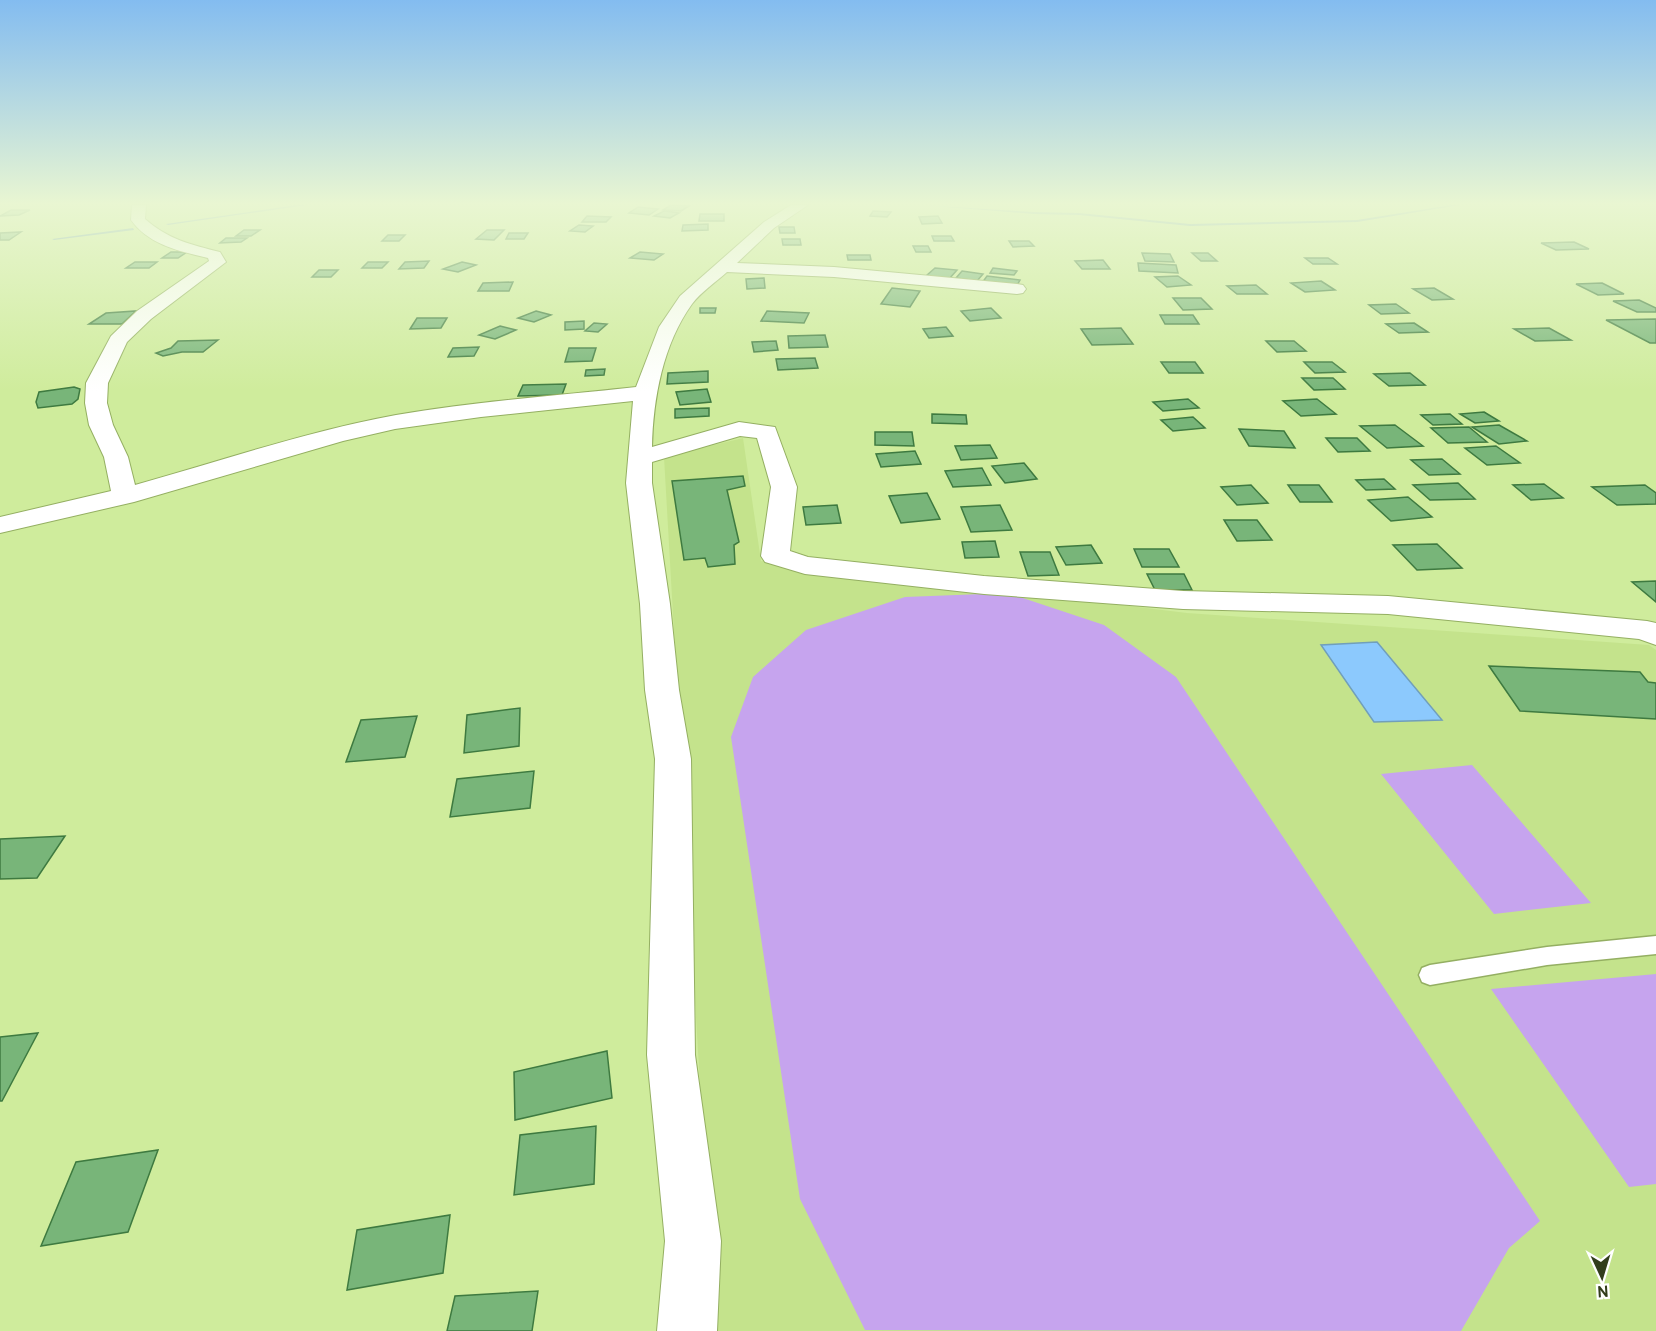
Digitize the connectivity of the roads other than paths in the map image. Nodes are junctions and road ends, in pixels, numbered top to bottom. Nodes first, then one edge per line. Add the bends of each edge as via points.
1 (211, 267) edge
2 (723, 267) edge
3 (726, 267) edge
4 (1017, 289) dead end
5 (645, 393) junction
6 (640, 458) junction
7 (125, 496) junction
8 (0, 525) edge
9 (1656, 635) edge
10 (1656, 945) edge
11 (1430, 975) dead end
12 (687, 1331) edge

1 - 7 street via 144,315 118,340 98,383 96,403 101,425 116,457
2 - 5 street via 686,300 669,327
3 - 4 street via 834,272
5 - 6 street
5 - 7 street via 395,422
6 - 9 street via 739,429 767,432 784,487 775,556 804,566 1183,600 1388,605 1647,630
6 - 12 street via 639,483 673,759 671,1056 693,1241
7 - 8 street
10 - 11 lane via 1547,956

